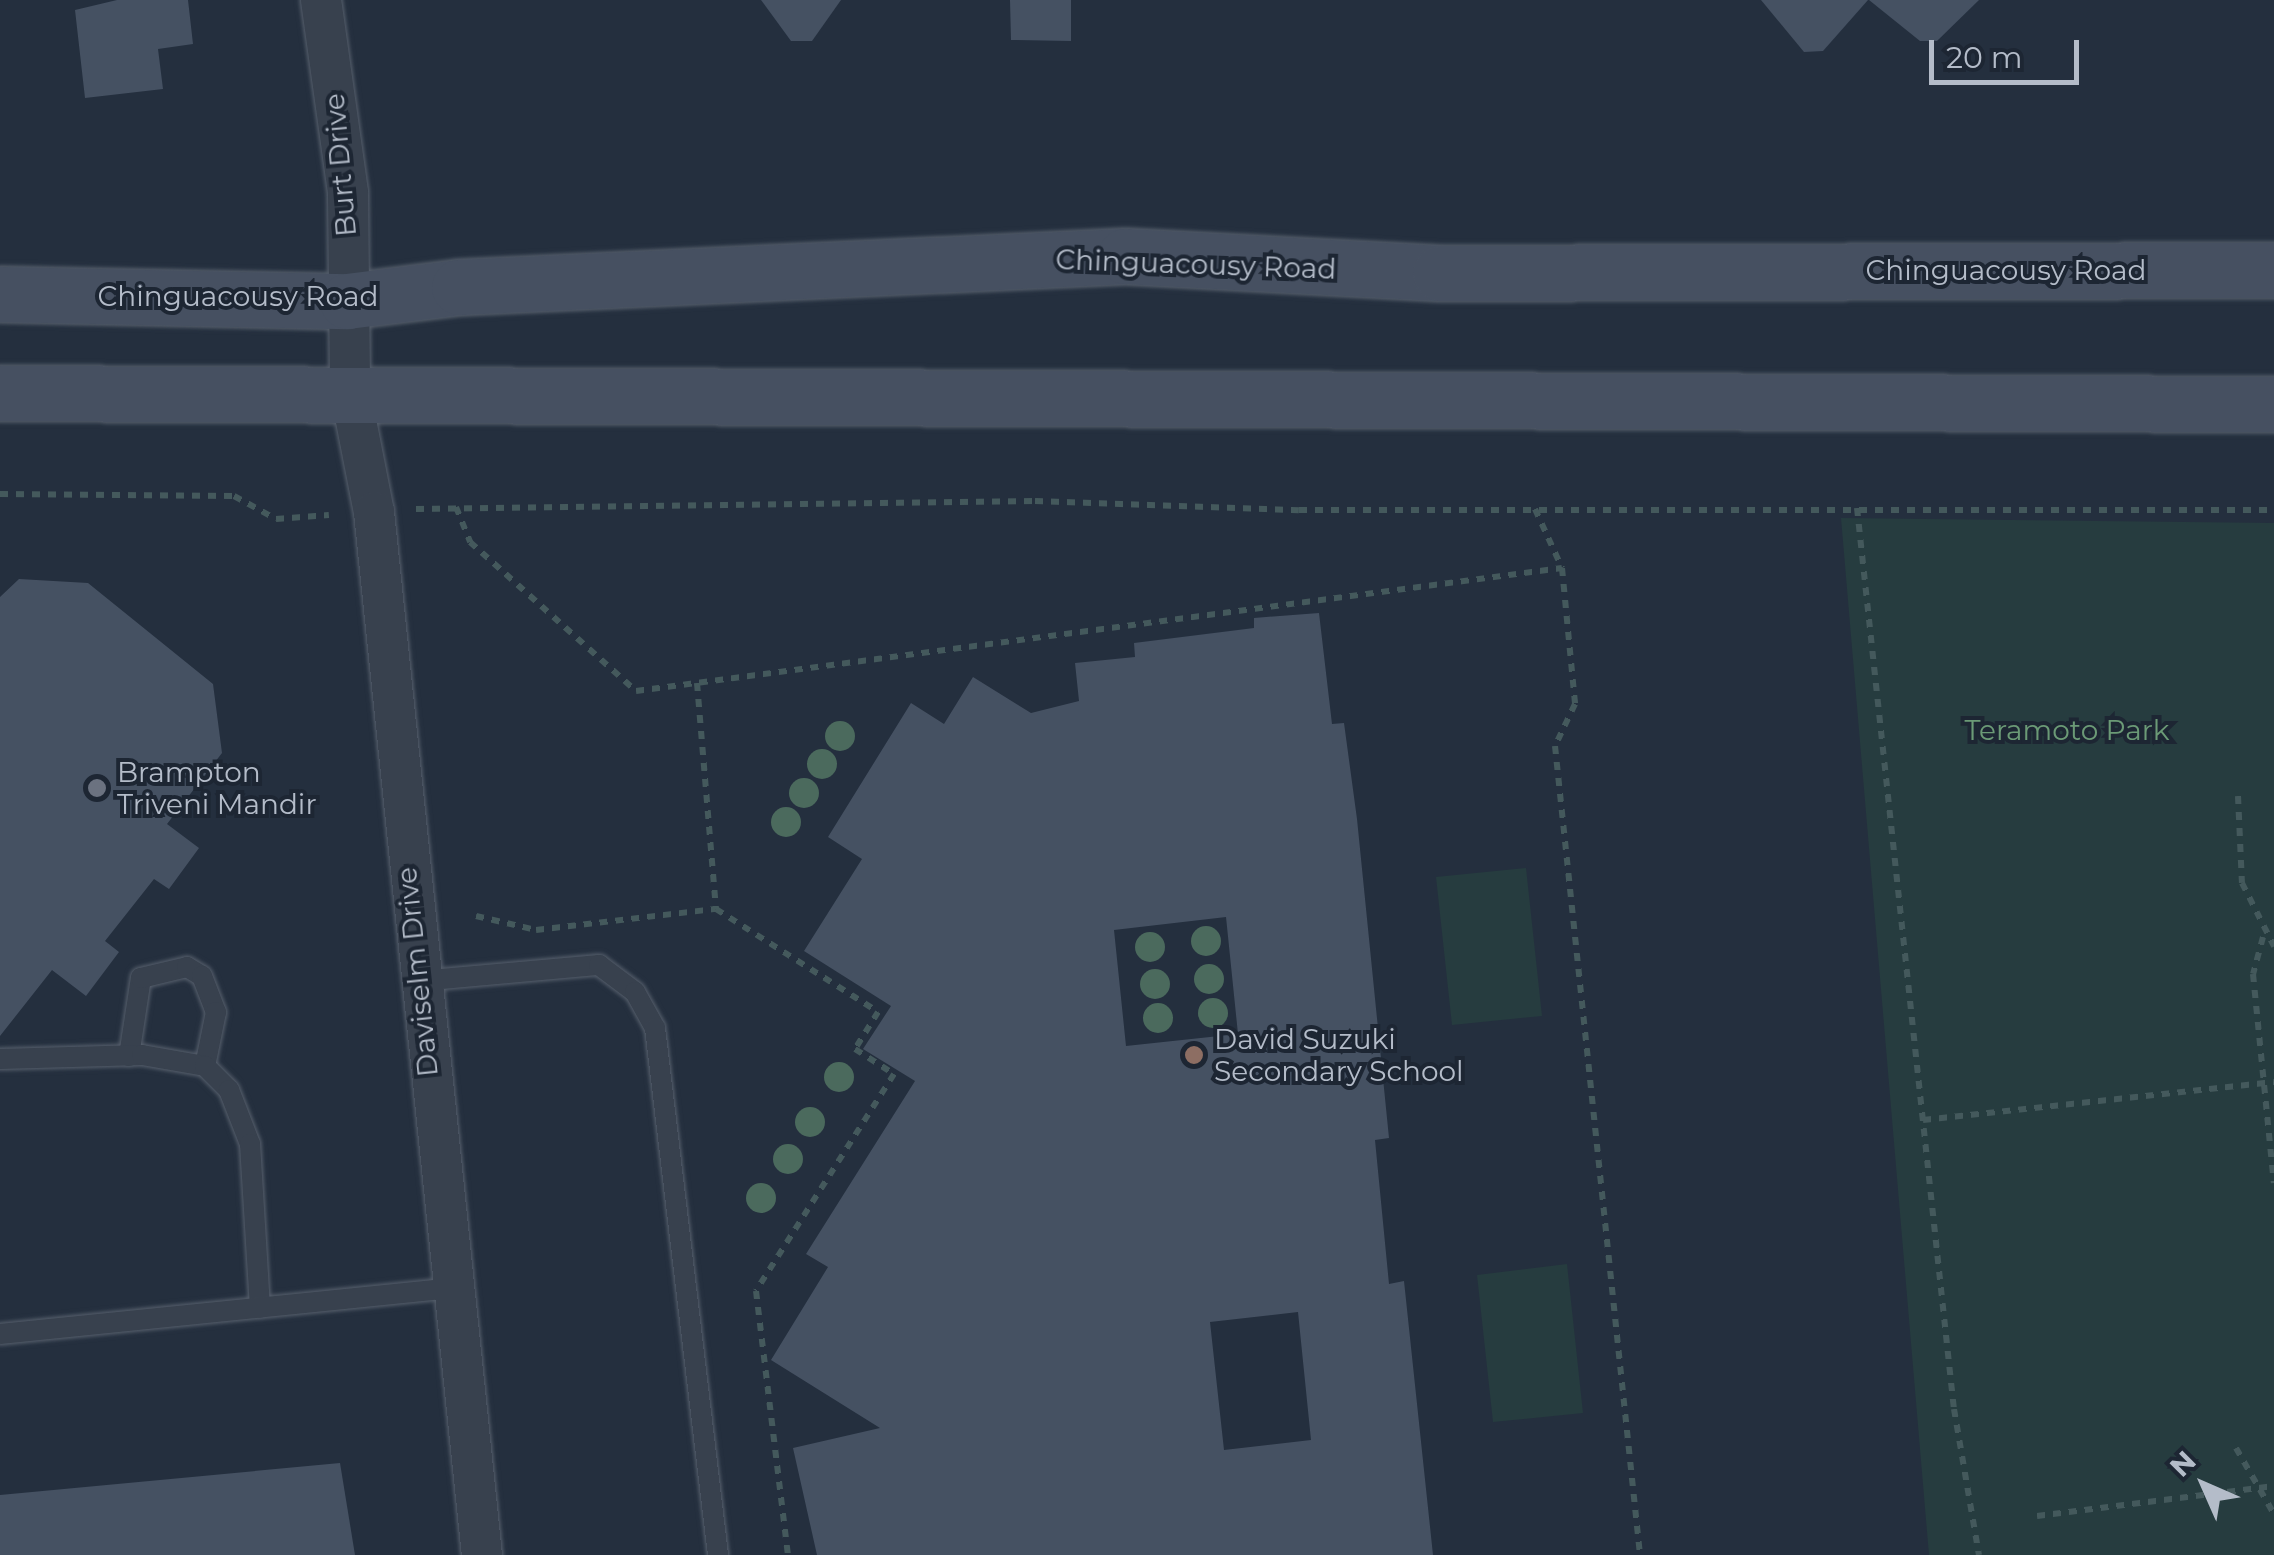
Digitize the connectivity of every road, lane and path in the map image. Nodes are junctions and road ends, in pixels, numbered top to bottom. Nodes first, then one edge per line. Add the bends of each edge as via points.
1 (321, 0) edge
2 (2274, 270) edge
3 (0, 294) edge
4 (348, 300) junction
5 (350, 390) junction
6 (0, 393) edge
7 (2274, 404) edge
8 (0, 494) edge
9 (456, 506) junction
10 (440, 508) dead end
11 (1535, 508) junction
12 (1858, 508) junction
13 (2274, 510) edge
14 (276, 519) dead end
15 (1562, 568) junction
16 (697, 682) junction
17 (2238, 796) dead end
18 (716, 909) junction
19 (476, 916) dead end
20 (2263, 937) junction
21 (2274, 946) edge
22 (417, 981) junction
23 (129, 1056) junction
24 (0, 1058) edge
25 (205, 1066) junction
26 (2274, 1082) edge
27 (2264, 1083) junction
28 (1923, 1120) junction
29 (2274, 1183) edge
30 (452, 1288) junction
31 (260, 1308) junction
32 (0, 1334) edge
33 (2236, 1448) dead end
34 (2274, 1486) edge
35 (2261, 1492) junction
36 (2274, 1514) edge
37 (2037, 1516) dead end
38 (482, 1555) edge
39 (718, 1555) edge
40 (788, 1555) edge
41 (1640, 1555) edge
42 (1980, 1555) edge

1 - 4 street, Burt Drive via 348,193
2 - 4 main road, Chinguacousy Road via 1440,273 1125,256 460,286
3 - 4 main road, Chinguacousy Road
4 - 5 street, Burt Drive
5 - 6 main road
5 - 7 main road
5 - 22 street, Daviselm Drive via 374,512
8 - 14 path via 234,496
9 - 10 path
9 - 11 path
9 - 16 path via 470,542 636,691
11 - 12 path
11 - 15 path
12 - 13 path
12 - 28 path
15 - 16 path
15 - 41 path via 1574,704 1555,746
16 - 18 path
17 - 20 path via 2236,854
18 - 19 path via 536,930
18 - 40 path via 878,1012 856,1049 894,1074 756,1291
20 - 21 path
20 - 27 path via 2253,974
22 - 30 street, Daviselm Drive
22 - 39 lane via 598,965 635,992 655,1028
23 - 24 lane
23 - 25 lane
23 - 25 lane via 142,978 187,967 202,976 216,1012
25 - 31 lane via 229,1090 250,1144
26 - 27 path
27 - 28 path
27 - 29 path
28 - 42 path
30 - 31 lane
30 - 38 street, Daviselm Drive
31 - 32 lane
33 - 35 path
34 - 35 path
35 - 36 path
35 - 37 path

